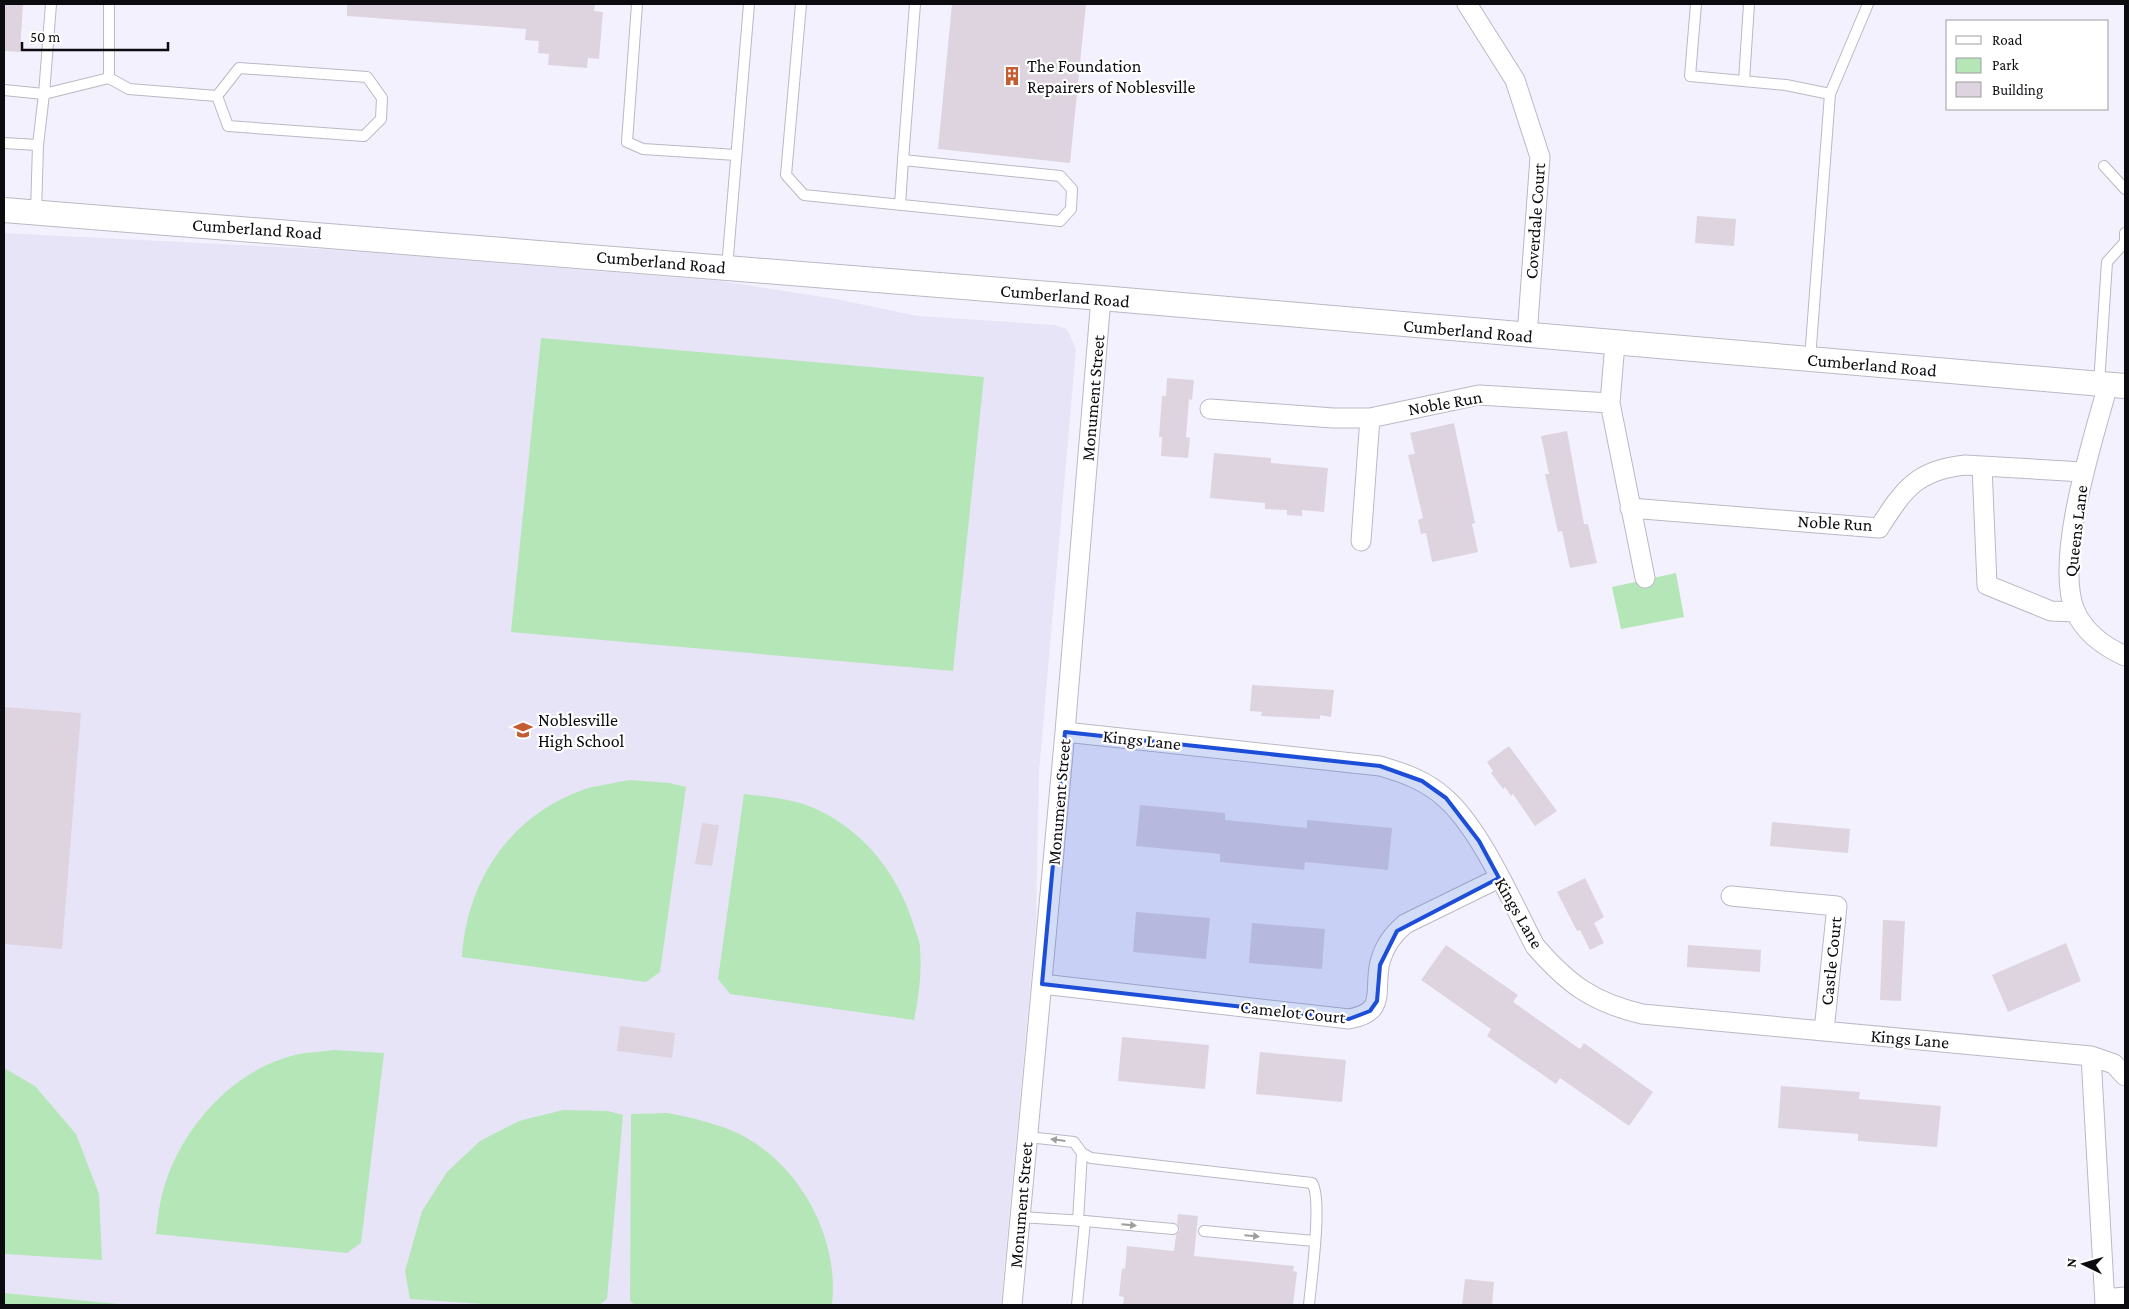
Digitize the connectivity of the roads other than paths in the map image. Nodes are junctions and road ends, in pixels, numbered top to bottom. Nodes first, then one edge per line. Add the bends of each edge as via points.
1 (51, 4) edge
2 (108, 4) edge
3 (637, 4) edge
4 (749, 4) edge
5 (801, 4) edge
6 (915, 4) edge
7 (1467, 4) edge
8 (1696, 4) edge
9 (1750, 4) edge
10 (1868, 4) edge
11 (109, 78) junction
12 (1744, 81) junction
13 (4, 90) edge
14 (44, 94) junction
15 (1830, 94) junction
16 (217, 96) junction
17 (4, 143) edge
18 (38, 145) junction
19 (736, 156) junction
20 (903, 160) junction
21 (2104, 166) dead end
22 (2125, 189) edge
23 (900, 204) junction
24 (4, 210) edge
25 (36, 212) junction
26 (2125, 233) edge
27 (727, 268) junction
28 (1101, 298) junction
29 (1527, 336) junction
30 (1615, 344) junction
31 (1810, 360) junction
32 (2111, 385) edge
33 (1610, 403) junction
34 (1210, 409) dead end
35 (1370, 418) junction
36 (1982, 466) junction
37 (2083, 472) junction
38 (1630, 508) junction
39 (1361, 541) dead end
40 (1646, 578) dead end
41 (2076, 612) junction
42 (2125, 656) edge
43 (1065, 732) junction
44 (1499, 878) junction
45 (1731, 896) dead end
46 (1042, 984) junction
47 (1824, 1031) junction
48 (2091, 1056) junction
49 (2125, 1076) edge
50 (1028, 1137) junction
51 (1082, 1154) junction
52 (1020, 1217) junction
53 (1081, 1221) junction
54 (1173, 1229) dead end
55 (1204, 1231) dead end
56 (1314, 1241) junction
57 (2125, 1297) edge
58 (2105, 1302) edge
59 (1012, 1305) edge
60 (1077, 1305) edge
61 (1309, 1305) edge

1 - 14 lane
2 - 11 lane
3 - 19 lane via 627,142 642,149
4 - 19 lane
5 - 23 lane via 786,175 804,195
6 - 20 lane
7 - 29 street, Coverdale Court via 1516,80 1540,157
8 - 12 lane via 1690,76
9 - 12 lane
10 - 15 lane
11 - 14 lane
11 - 16 lane via 129,89
12 - 15 lane
13 - 14 lane
14 - 18 lane
15 - 31 lane
16 - 16 lane via 228,126 364,136 381,119 382,98 367,77 239,68
17 - 18 lane
18 - 25 lane
19 - 27 lane
20 - 23 lane
20 - 23 lane via 1060,176 1072,189 1071,209 1060,221
21 - 22 lane
24 - 25 street, Cumberland Road
25 - 27 street, Cumberland Road
26 - 32 lane via 2125,242 2107,262
27 - 28 street, Cumberland Road
28 - 29 street, Cumberland Road
28 - 43 street, Monument Street
29 - 30 street, Cumberland Road
30 - 31 street, Cumberland Road
30 - 33 street
31 - 32 street, Cumberland Road
32 - 37 street, Queens Lane
33 - 35 street, Noble Run via 1479,395
33 - 38 street
34 - 35 street, Noble Run
35 - 39 street
36 - 37 street, Queens Lane
36 - 38 street, Noble Run via 1949,467 1919,478 1908,486 1879,528
36 - 41 street via 1987,585 2051,611
37 - 41 street, Queens Lane via 2069,569 2070,591
38 - 40 street
41 - 42 street, Queens Lane via 2093,636 2107,648
43 - 44 street, Kings Lane via 1380,766 1402,773 1422,781 1446,798 1468,825
43 - 46 street, Monument Street
44 - 46 street, Camelot Court via 1397,931 1388,943 1380,964 1377,1001 1362,1016 1349,1019
44 - 47 street, Kings Lane via 1535,946 1574,986 1597,1000 1642,1014
45 - 47 street, Castle Court via 1837,906
46 - 50 street, Monument Street
47 - 48 street, Kings Lane
48 - 49 street, Kings Lane via 2114,1064
48 - 58 street
51 -> 50 lane via 1074,1142
50 - 52 street, Monument Street
51 - 53 lane
51 - 56 lane via 1091,1158 1310,1182 1316,1192
52 - 53 lane
52 - 59 street, Monument Street
53 -> 54 lane
53 - 60 lane
55 -> 56 lane
56 - 61 lane
57 - 58 street

